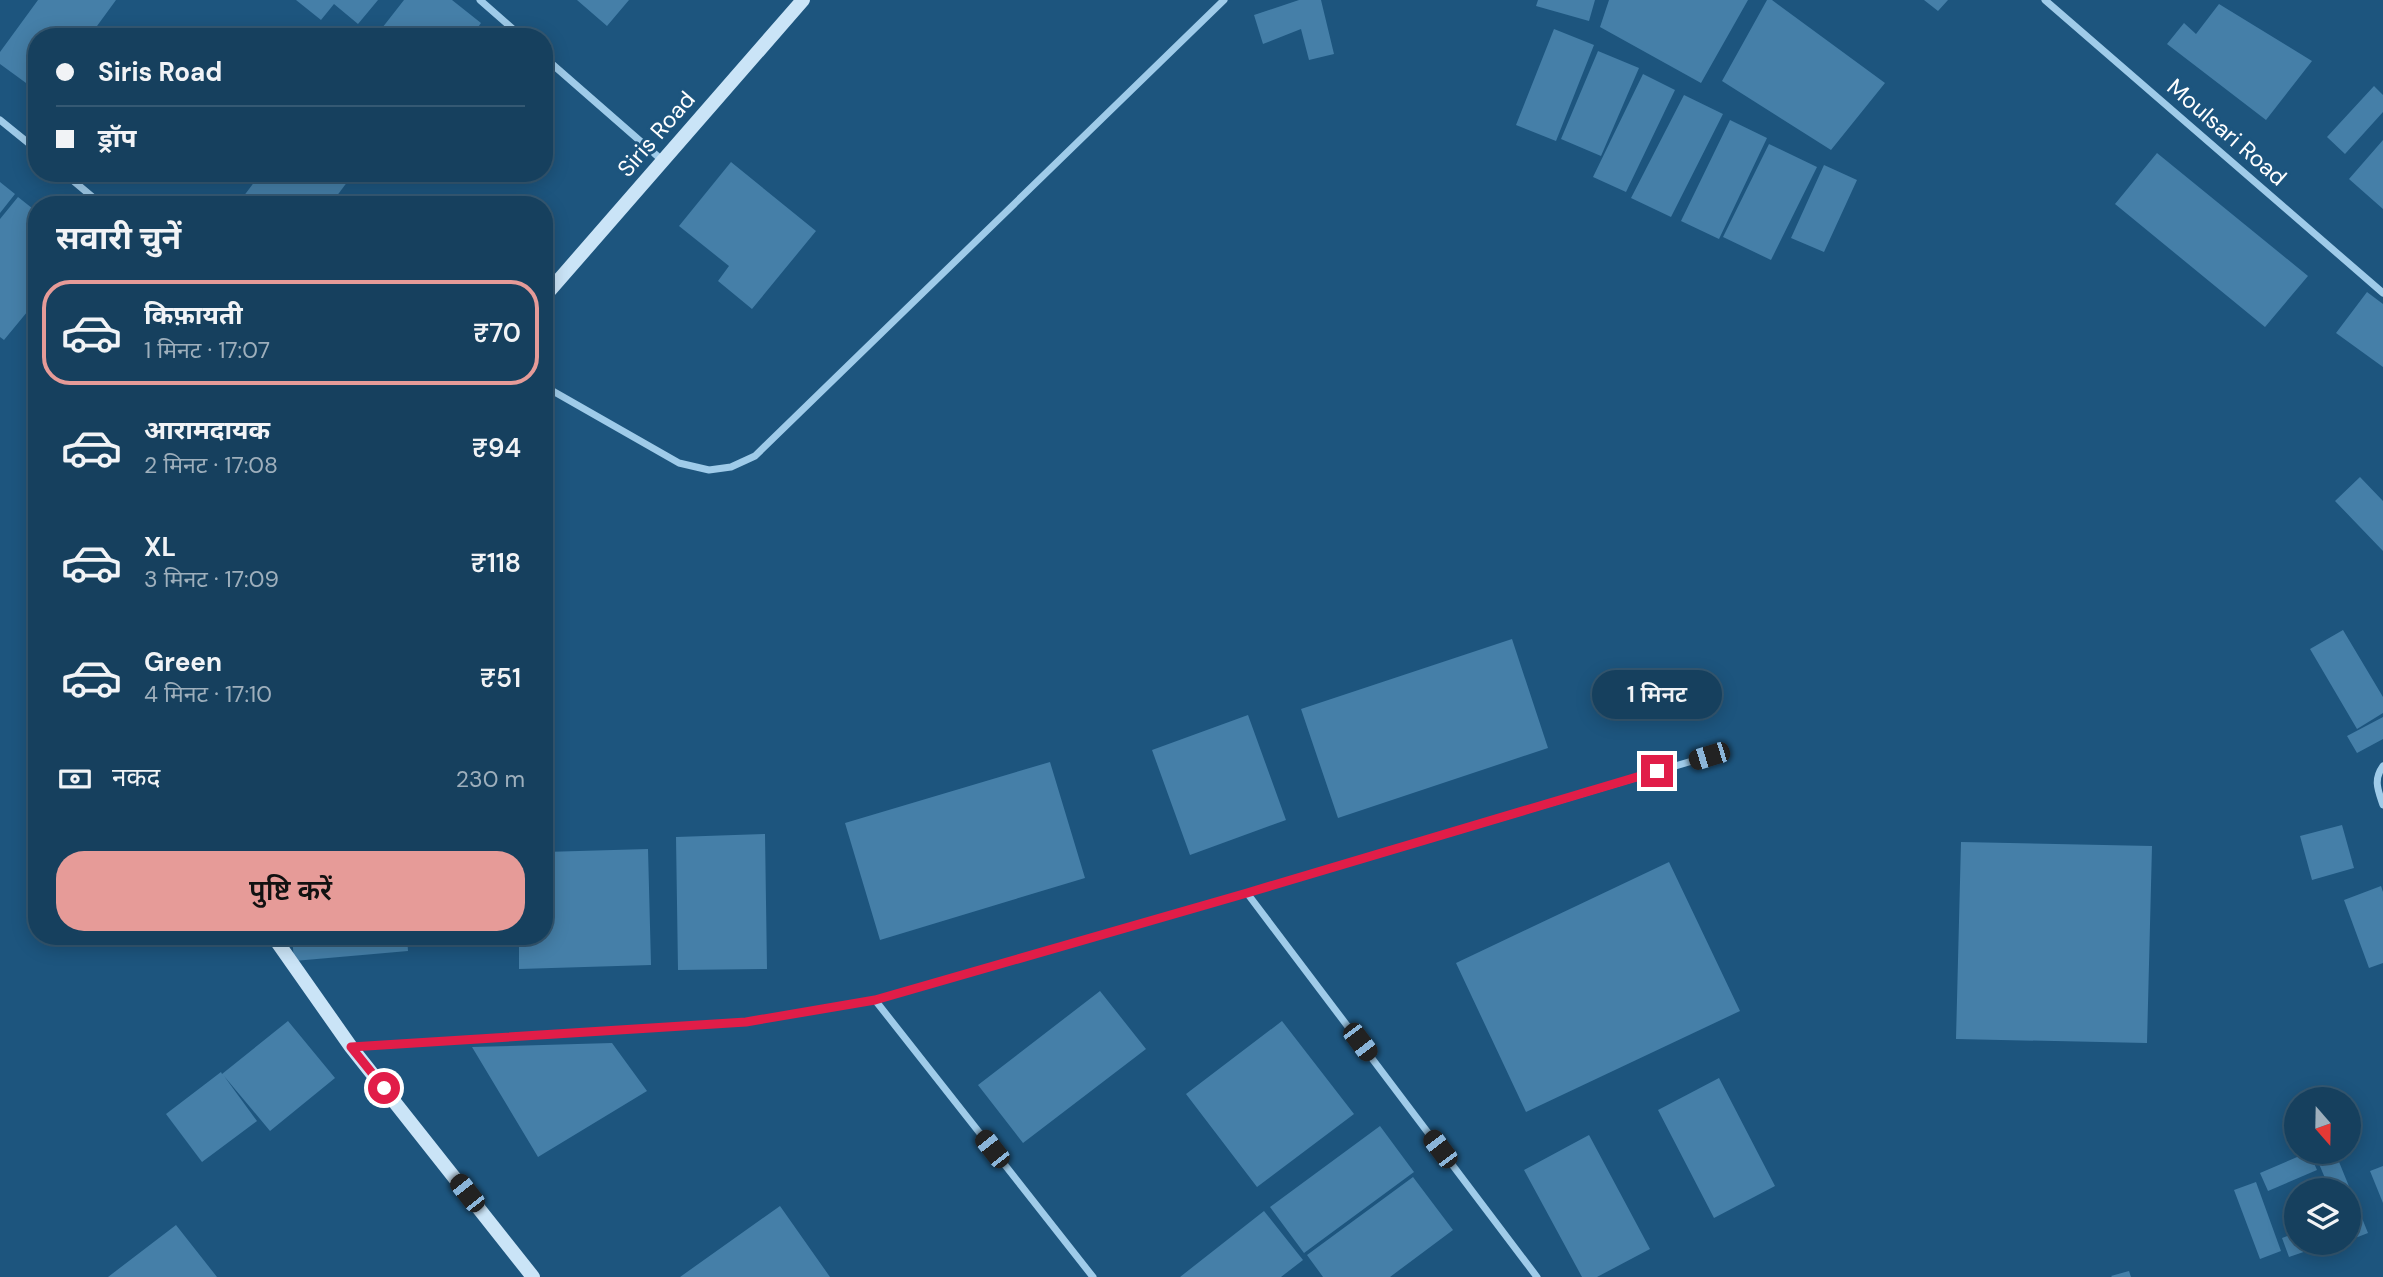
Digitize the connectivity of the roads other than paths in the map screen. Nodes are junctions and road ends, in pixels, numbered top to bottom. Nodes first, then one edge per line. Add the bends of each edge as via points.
1 (480, 0) edge
2 (803, 0) edge
3 (1224, 0) edge
4 (2045, 0) edge
5 (512, 28) edge
6 (553, 65) edge
7 (0, 120) edge
8 (28, 143) edge
9 (663, 161) junction
10 (75, 182) edge
11 (91, 196) edge
12 (553, 287) edge
13 (2383, 293) edge
14 (553, 391) edge
15 (1709, 756) dead end
16 (2383, 766) edge
17 (2383, 805) edge
18 (1247, 893) junction
19 (278, 945) edge
20 (875, 1000) junction
21 (351, 1047) junction
22 (533, 1277) edge
23 (1093, 1277) edge
24 (1537, 1277) edge

1 - 5 street
2 - 9 street, Siris Road
3 - 14 street via 755,457 709,470 679,463
4 - 13 street, Moulsari Road
6 - 9 street
7 - 8 street
9 - 12 street, Siris Road
10 - 11 street
15 - 18 street
16 - 17 street via 2376,784
18 - 20 street
18 - 24 street
19 - 21 street
20 - 21 street via 746,1022
20 - 23 street
21 - 22 street

